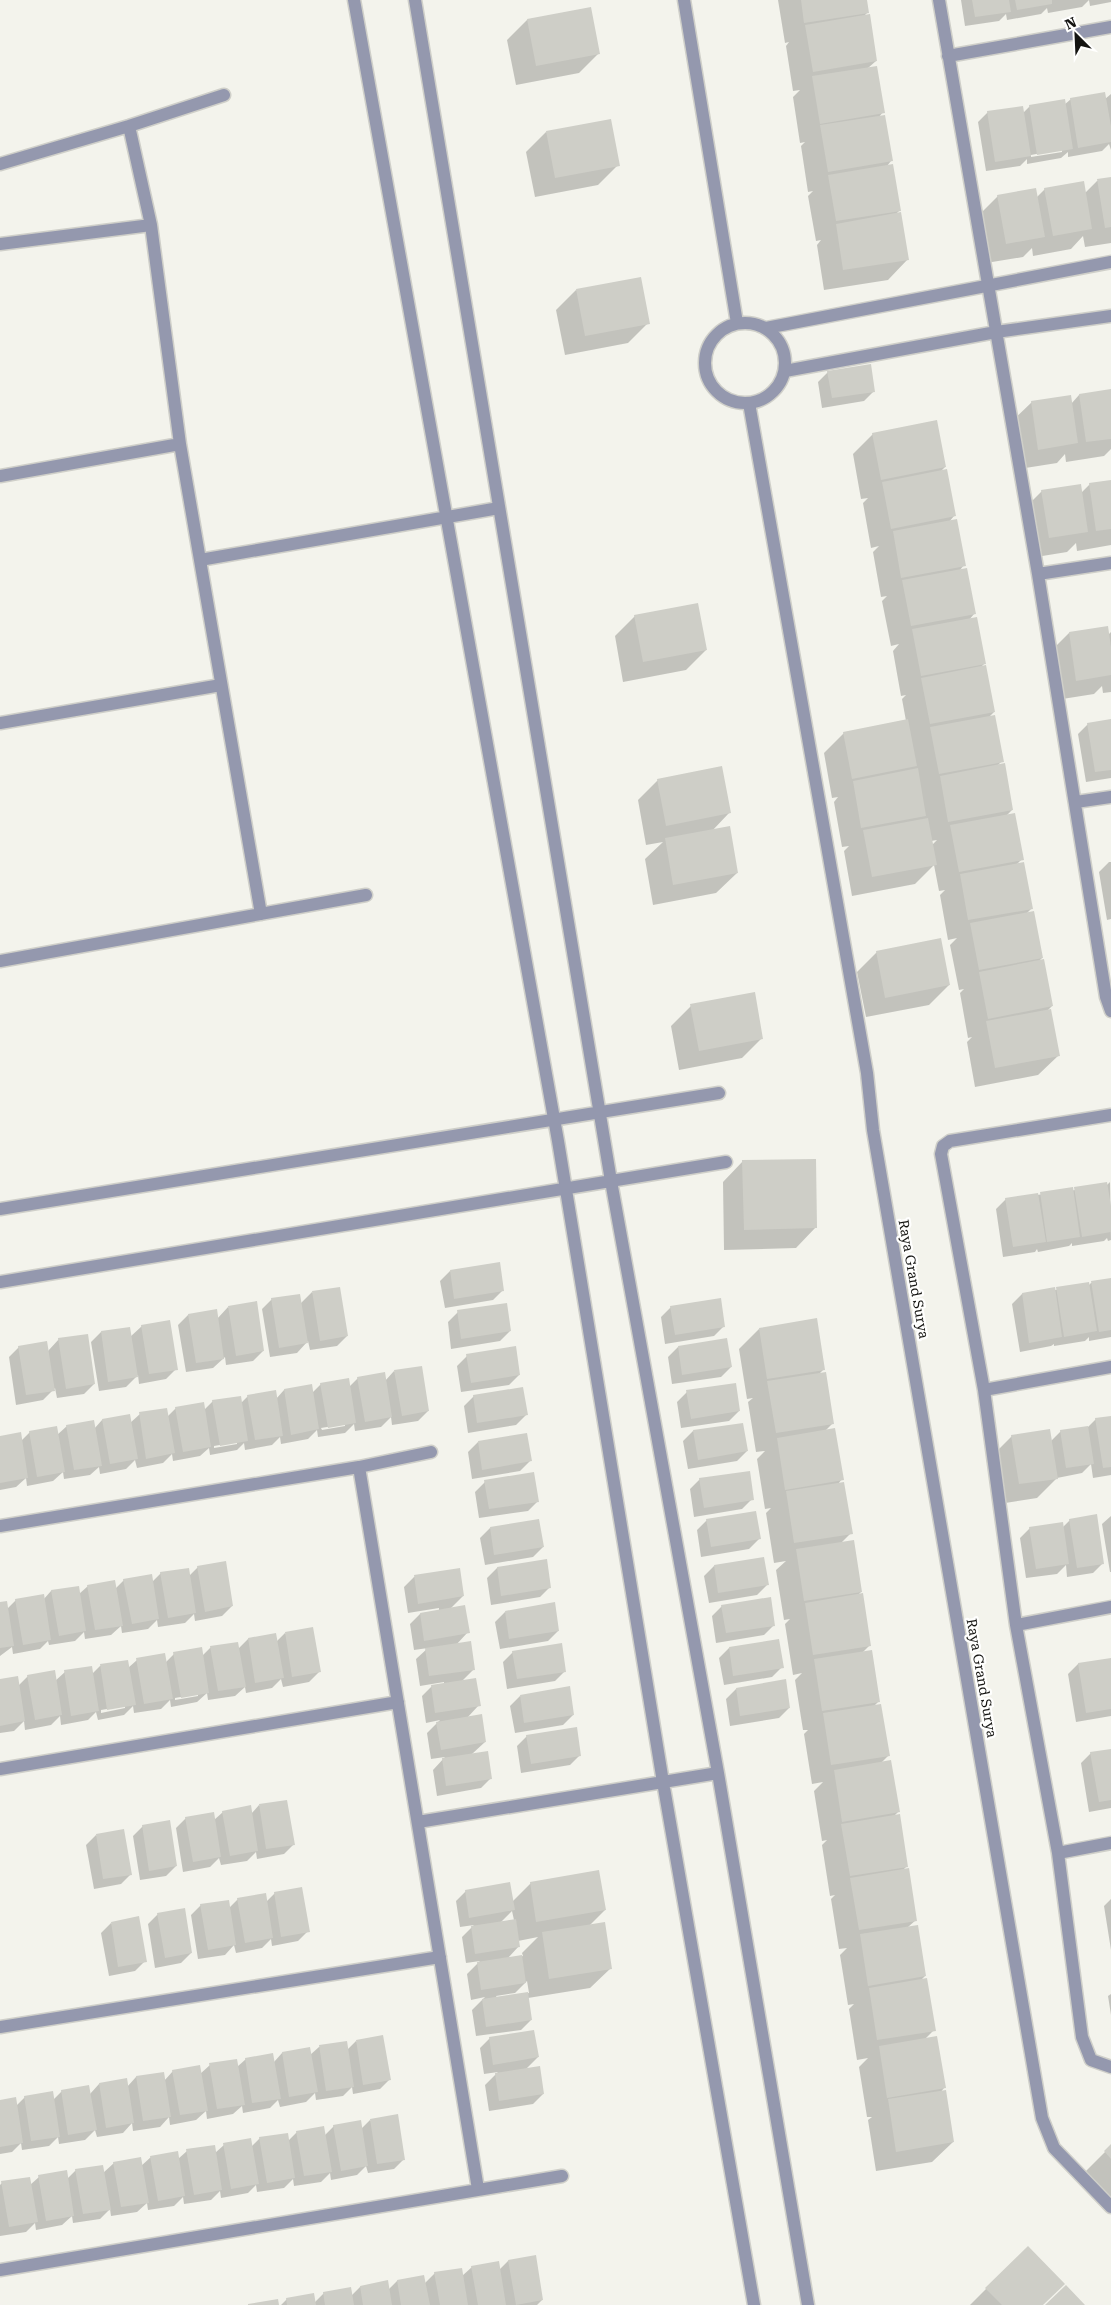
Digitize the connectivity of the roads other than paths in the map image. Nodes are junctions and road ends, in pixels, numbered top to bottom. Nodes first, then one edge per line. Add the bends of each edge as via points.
1 (354, 0) edge
2 (415, 0) edge
3 (684, 0) edge
4 (939, 0) edge
5 (1111, 27) edge
6 (948, 56) junction
7 (224, 95) dead end
8 (129, 126) junction
9 (0, 164) edge
10 (151, 225) junction
11 (0, 244) edge
12 (1111, 262) edge
13 (989, 284) junction
14 (1111, 316) edge
15 (737, 323) junction
16 (766, 328) junction
17 (996, 332) junction
18 (785, 371) junction
19 (748, 403) junction
20 (180, 444) junction
21 (0, 476) edge
22 (499, 508) junction
23 (446, 518) junction
24 (200, 560) junction
25 (1111, 563) edge
26 (1038, 574) junction
27 (221, 685) junction
28 (0, 723) edge
29 (1111, 797) edge
30 (1076, 802) junction
31 (366, 895) dead end
32 (261, 914) junction
33 (0, 961) edge
34 (1111, 1011) edge
35 (719, 1093) dead end
36 (599, 1112) junction
37 (1111, 1115) edge
38 (553, 1120) junction
39 (726, 1162) dead end
40 (610, 1182) junction
41 (564, 1183) junction
42 (0, 1210) edge
43 (0, 1282) edge
44 (1111, 1367) edge
45 (984, 1390) junction
46 (431, 1452) dead end
47 (359, 1467) junction
48 (0, 1526) edge
49 (1111, 1607) edge
50 (1016, 1625) junction
51 (398, 1702) junction
52 (0, 1769) edge
53 (718, 1773) junction
54 (663, 1782) junction
55 (418, 1822) junction
56 (1111, 1843) edge
57 (1058, 1852) junction
58 (440, 1957) junction
59 (0, 2027) edge
60 (1111, 2067) edge
61 (562, 2176) dead end
62 (478, 2189) junction
63 (1111, 2207) edge
64 (0, 2270) edge
65 (754, 2305) edge
66 (808, 2305) edge

1 - 23 street
2 - 22 street
3 - 15 street
4 - 6 street
5 - 6 street
6 - 13 street
7 - 8 street
8 - 9 street
8 - 10 street
10 - 11 street
10 - 20 street
12 - 13 street
13 - 16 street
13 - 17 street
14 - 17 street
15 - 16 street via 752,323
15 - 19 street via 712,339 705,353 704,369 709,383 720,395 733,402
16 - 18 street via 782,346
17 - 18 street
17 - 26 street
18 - 19 street via 781,383 772,393
19 - 63 street, Raya Grand Surya via 867,1073 873,1130 1042,2118 1054,2148
20 - 21 street
20 - 24 street
22 - 23 street
22 - 36 street
23 - 24 street
23 - 38 street
24 - 27 street
25 - 26 street
26 - 30 street
27 - 28 street
27 - 32 street
29 - 30 street
30 - 34 street via 1106,997
31 - 32 street
32 - 33 street
35 - 36 street
36 - 38 street
36 - 40 street
37 - 45 street via 959,1139 943,1146 941,1154
38 - 41 street
38 - 42 street
39 - 40 street
40 - 41 street
40 - 53 street
41 - 43 street
41 - 54 street
44 - 45 street
45 - 50 street
46 - 47 street
47 - 48 street
47 - 51 street
49 - 50 street
50 - 57 street
51 - 52 street
51 - 55 street
53 - 54 street
53 - 66 street
54 - 55 street
54 - 65 street
55 - 58 street
56 - 57 street
57 - 60 street via 1082,2037 1091,2060
58 - 59 street
58 - 62 street
61 - 62 street
62 - 64 street

